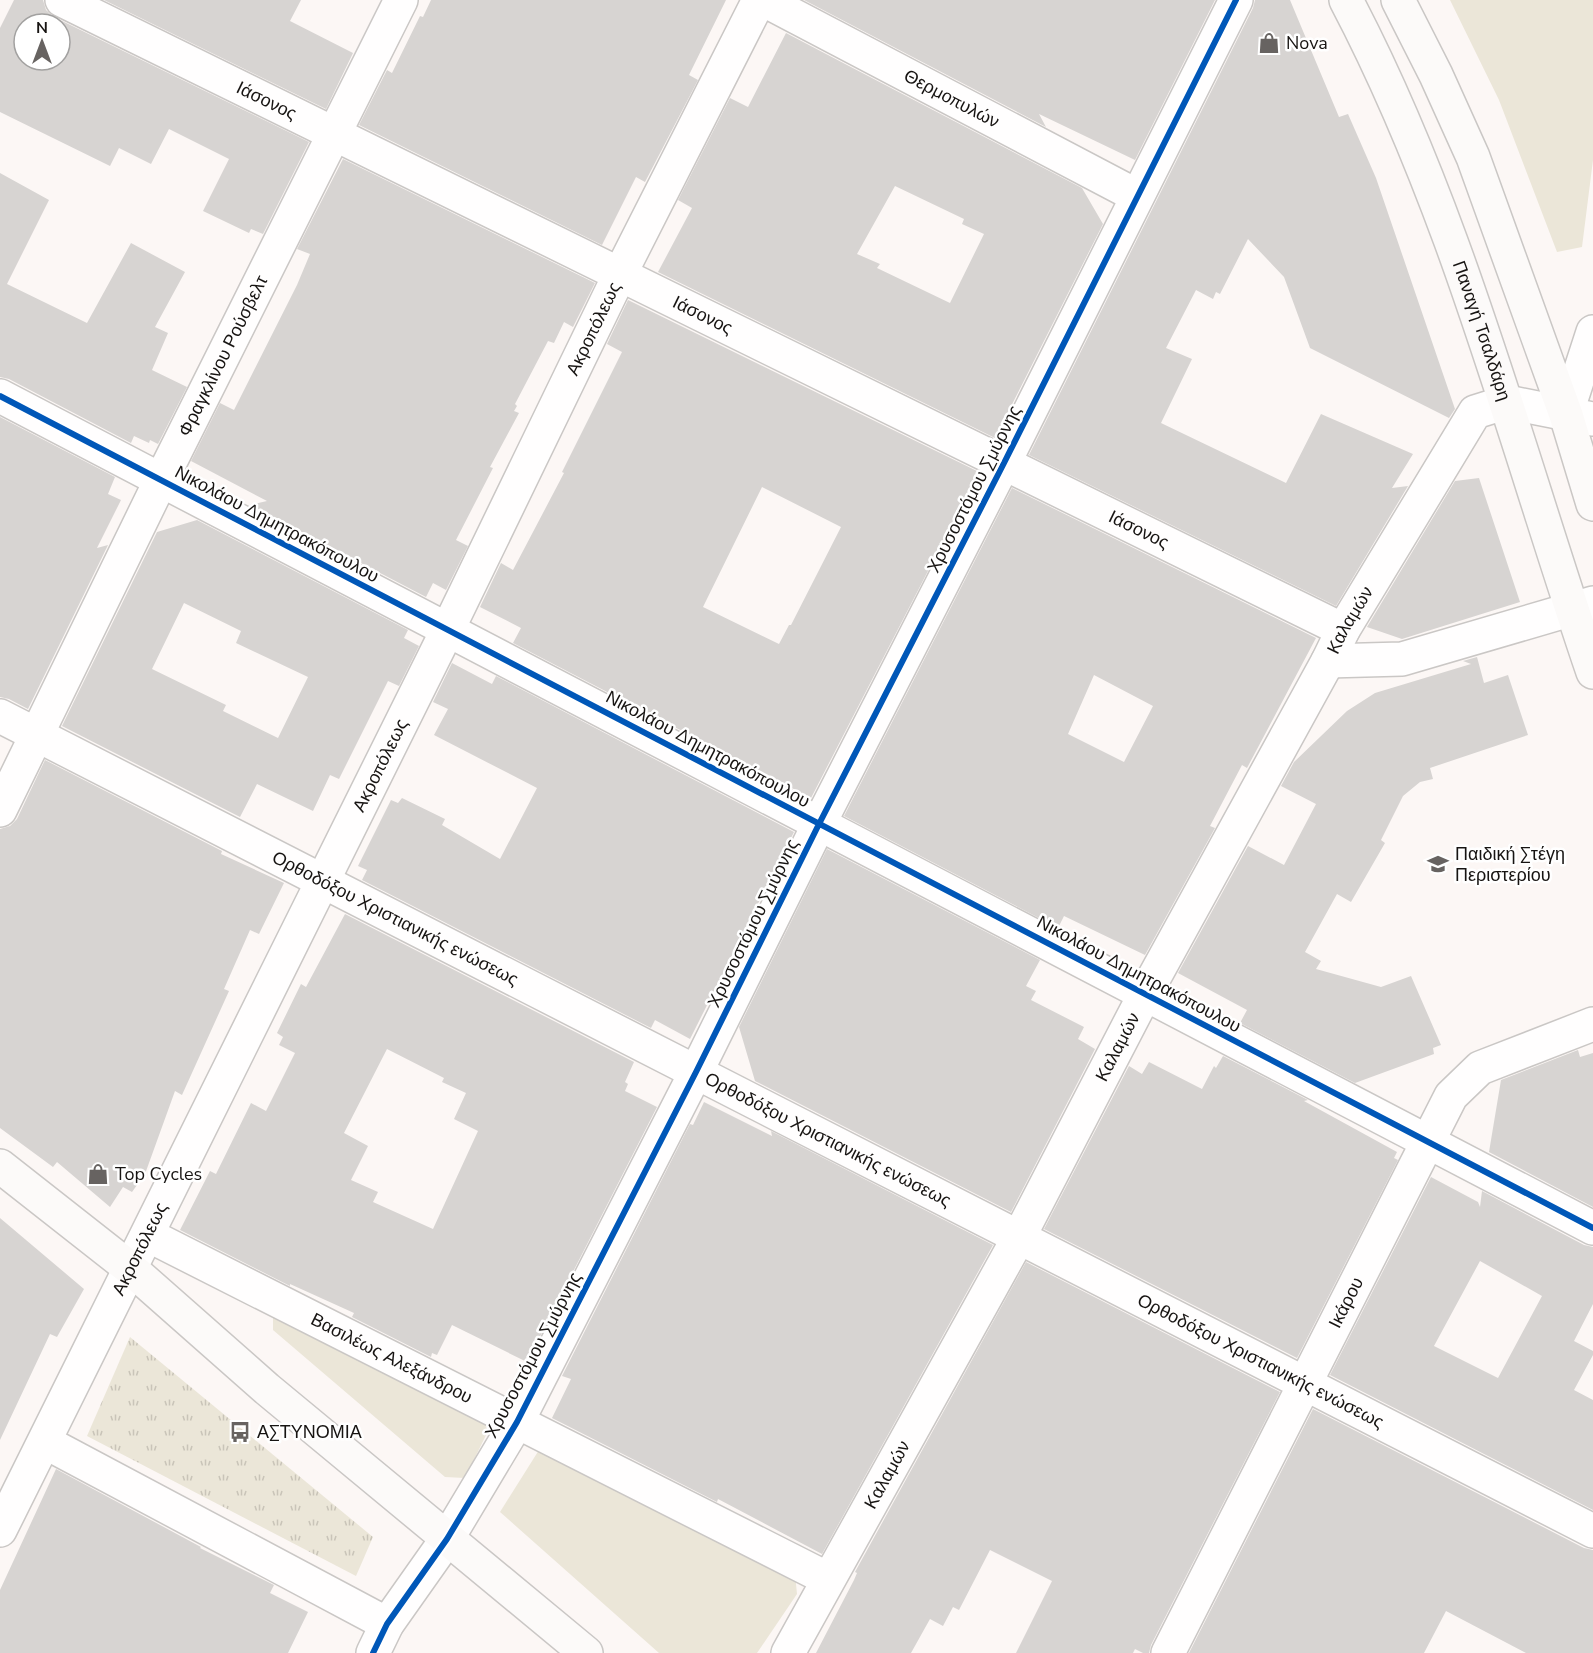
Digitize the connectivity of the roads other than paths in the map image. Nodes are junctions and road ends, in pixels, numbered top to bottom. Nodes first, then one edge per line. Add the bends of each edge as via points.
1 (62, 0) edge
2 (401, 0) edge
3 (759, 0) edge
4 (764, 0) edge
5 (1236, 0) edge
6 (1346, 0) edge
7 (1398, 0) edge
8 (335, 134) junction
9 (1137, 196) junction
10 (620, 274) junction
11 (1593, 332) edge
12 (0, 396) edge
13 (1507, 402) junction
14 (1580, 417) edge
15 (1004, 463) junction
16 (161, 480) junction
17 (1593, 504) edge
18 (1583, 607) edge
19 (448, 629) junction
20 (1343, 630) junction
21 (1328, 661) junction
22 (1593, 672) edge
23 (0, 716) edge
24 (37, 734) junction
25 (0, 810) edge
26 (819, 824) junction
27 (322, 881) junction
28 (1145, 994) junction
29 (1593, 1024) edge
30 (696, 1072) junction
31 (1426, 1141) junction
32 (0, 1166) edge
33 (1593, 1228) edge
34 (148, 1235) junction
35 (1019, 1237) junction
36 (131, 1269) junction
37 (1304, 1383) junction
38 (518, 1422) junction
39 (45, 1442) junction
40 (0, 1530) edge
41 (1593, 1532) edge
42 (447, 1539) junction
43 (828, 1579) junction
44 (387, 1623) junction
45 (373, 1653) edge
46 (586, 1653) edge
47 (788, 1653) edge
48 (1168, 1653) edge

1 - 8 street, Ιάσονος
2 - 8 street, Φραγκλίνου Ρούσβελτ
3 - 10 street, Ακροπόλεως
4 - 9 street, Θερμοπυλών
5 - 9 street, Χρυσοστόμου Σμύρνης
6 - 13 main road, Παναγή Τσαλδάρη via 1416,150
7 - 14 main road via 1473,157
8 - 10 street, Ιάσονος
8 - 16 street, Φραγκλίνου Ρούσβελτ
9 - 15 street, Χρυσοστόμου Σμύρνης
10 - 15 street, Ιάσονος
10 - 19 street, Ακροπόλεως
11 - 14 street
12 - 16 street, Νικολάου Δημητρακόπουλου
13 - 14 street
13 - 18 main road, Παναγή Τσαλδάρη
13 - 20 street, Καλαμών via 1475,412
14 - 17 main road
15 - 20 street, Ιάσονος
15 - 26 street, Χρυσοστόμου Σμύρνης
16 - 19 street, Νικολάου Δημητρακόπουλου
16 - 24 street, Φραγκλίνου Ρούσβελτ
18 - 21 street via 1402,659
18 - 22 main road, Παναγή Τσαλδάρη
19 - 26 street, Νικολάου Δημητρακόπουλου
19 - 27 street, Ακροπόλεως
20 - 21 street, Καλαμών
21 - 28 street, Καλαμών
23 - 24 street, Ορθοδόξου Χριστιανικής ενώσεως
24 - 25 street, Φραγκλίνου Ρούσβελτ
24 - 27 street, Ορθοδόξου Χριστιανικής ενώσεως
26 - 28 street, Νικολάου Δημητρακόπουλου
26 - 30 street, Χρυσοστόμου Σμύρνης
27 - 30 street, Ορθοδόξου Χριστιανικής ενώσεως
27 - 34 street, Ακροπόλεως
28 - 31 street, Νικολάου Δημητρακόπουλου
28 - 35 street, Καλαμών
29 - 31 street, Ικάρου via 1480,1068 1451,1096
30 - 35 street, Ορθοδόξου Χριστιανικής ενώσεως
30 - 38 street, Χρυσοστόμου Σμύρνης
31 - 33 street, Νικολάου Δημητρακόπουλου
31 - 37 street, Ικάρου
32 - 36 main road
34 - 36 street, Ακροπόλεως
34 - 38 street, Βασιλέως Αλεξάνδρου
35 - 37 street, Ορθοδόξου Χριστιανικής ενώσεως
35 - 43 street, Καλαμών
36 - 39 street, Ακροπόλεως
36 - 42 main road
37 - 41 street, Ορθοδόξου Χριστιανικής ενώσεως
37 - 48 street, Ικάρου
38 - 42 street, Χρυσοστόμου Σμύρνης
38 - 43 street, Βασιλέως Αλεξάνδρου
39 - 40 street, Ακροπόλεως
39 - 44 street
42 - 44 street, Χρυσοστόμου Σμύρνης
42 - 46 main road
43 - 47 street, Καλαμών
44 - 45 street, Χρυσοστόμου Σμύρνης

